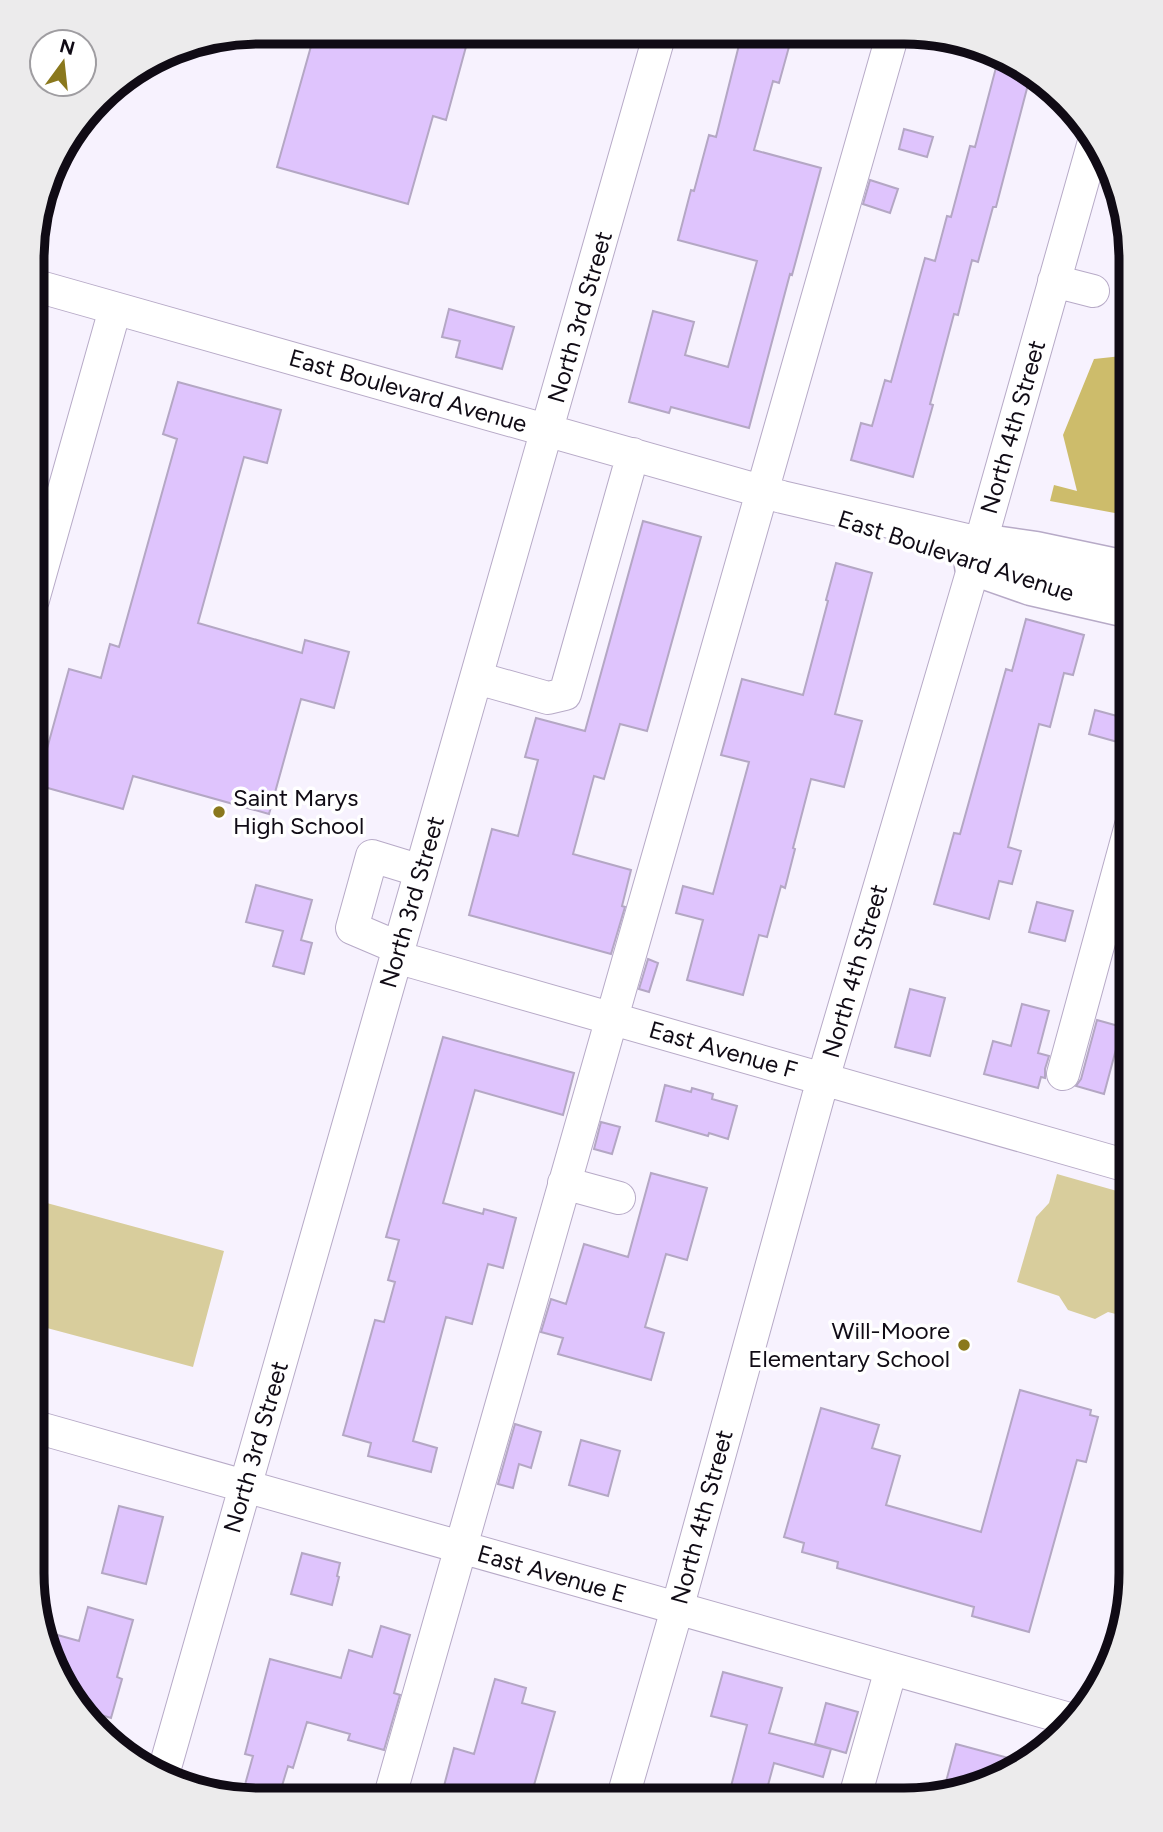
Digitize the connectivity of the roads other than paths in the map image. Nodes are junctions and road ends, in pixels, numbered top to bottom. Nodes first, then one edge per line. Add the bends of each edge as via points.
1 (657, 44) edge
2 (890, 44) edge
3 (1091, 153) edge
4 (1054, 281) junction
5 (44, 288) edge
6 (1093, 290) dead end
7 (116, 309) junction
8 (547, 430) junction
9 (633, 454) junction
10 (773, 494) junction
11 (977, 554) junction
12 (44, 561) edge
13 (1119, 568) edge
14 (1119, 606) edge
15 (477, 678) junction
16 (1119, 869) edge
17 (421, 870) junction
18 (398, 952) junction
19 (612, 1019) junction
20 (1063, 1073) dead end
21 (823, 1079) junction
22 (1119, 1164) edge
23 (564, 1183) junction
24 (619, 1198) dead end
25 (44, 1429) edge
26 (246, 1486) junction
27 (461, 1548) junction
28 (677, 1609) junction
29 (891, 1669) junction
30 (1063, 1717) edge
31 (165, 1766) edge
32 (392, 1788) edge
33 (625, 1788) edge
34 (857, 1788) edge

1 - 8 street, North 3rd Street
2 - 10 street
3 - 4 street, North 4th Street
4 - 6 street
4 - 11 street, North 4th Street
5 - 7 street, East Boulevard Avenue
7 - 8 street, East Boulevard Avenue
7 - 12 street
8 - 9 street, East Boulevard Avenue
8 - 15 street, North 3rd Street
9 - 10 street, East Boulevard Avenue
9 - 15 street via 565,694 548,698
10 - 11 street, East Boulevard Avenue
10 - 19 street
11 - 13 main road, East Boulevard Avenue via 1036,551
11 - 14 main road, East Boulevard Avenue via 1031,586
11 - 21 street, North 4th Street
15 - 17 street, North 3rd Street
16 - 20 street
17 - 18 street, North 3rd Street
17 - 18 street, East Avenue F via 372,856 352,928
18 - 19 street, East Avenue F
18 - 26 street, North 3rd Street
19 - 21 street, East Avenue F
19 - 23 street
21 - 22 street, East Avenue F
21 - 28 street, North 4th Street
23 - 24 street
23 - 27 street
25 - 26 street, East Avenue E
26 - 27 street, East Avenue E
26 - 31 street, North 3rd Street
27 - 28 street, East Avenue E
27 - 32 street
28 - 29 street, East Avenue E
28 - 33 street, North 4th Street
29 - 30 street, East Avenue E
29 - 34 street

